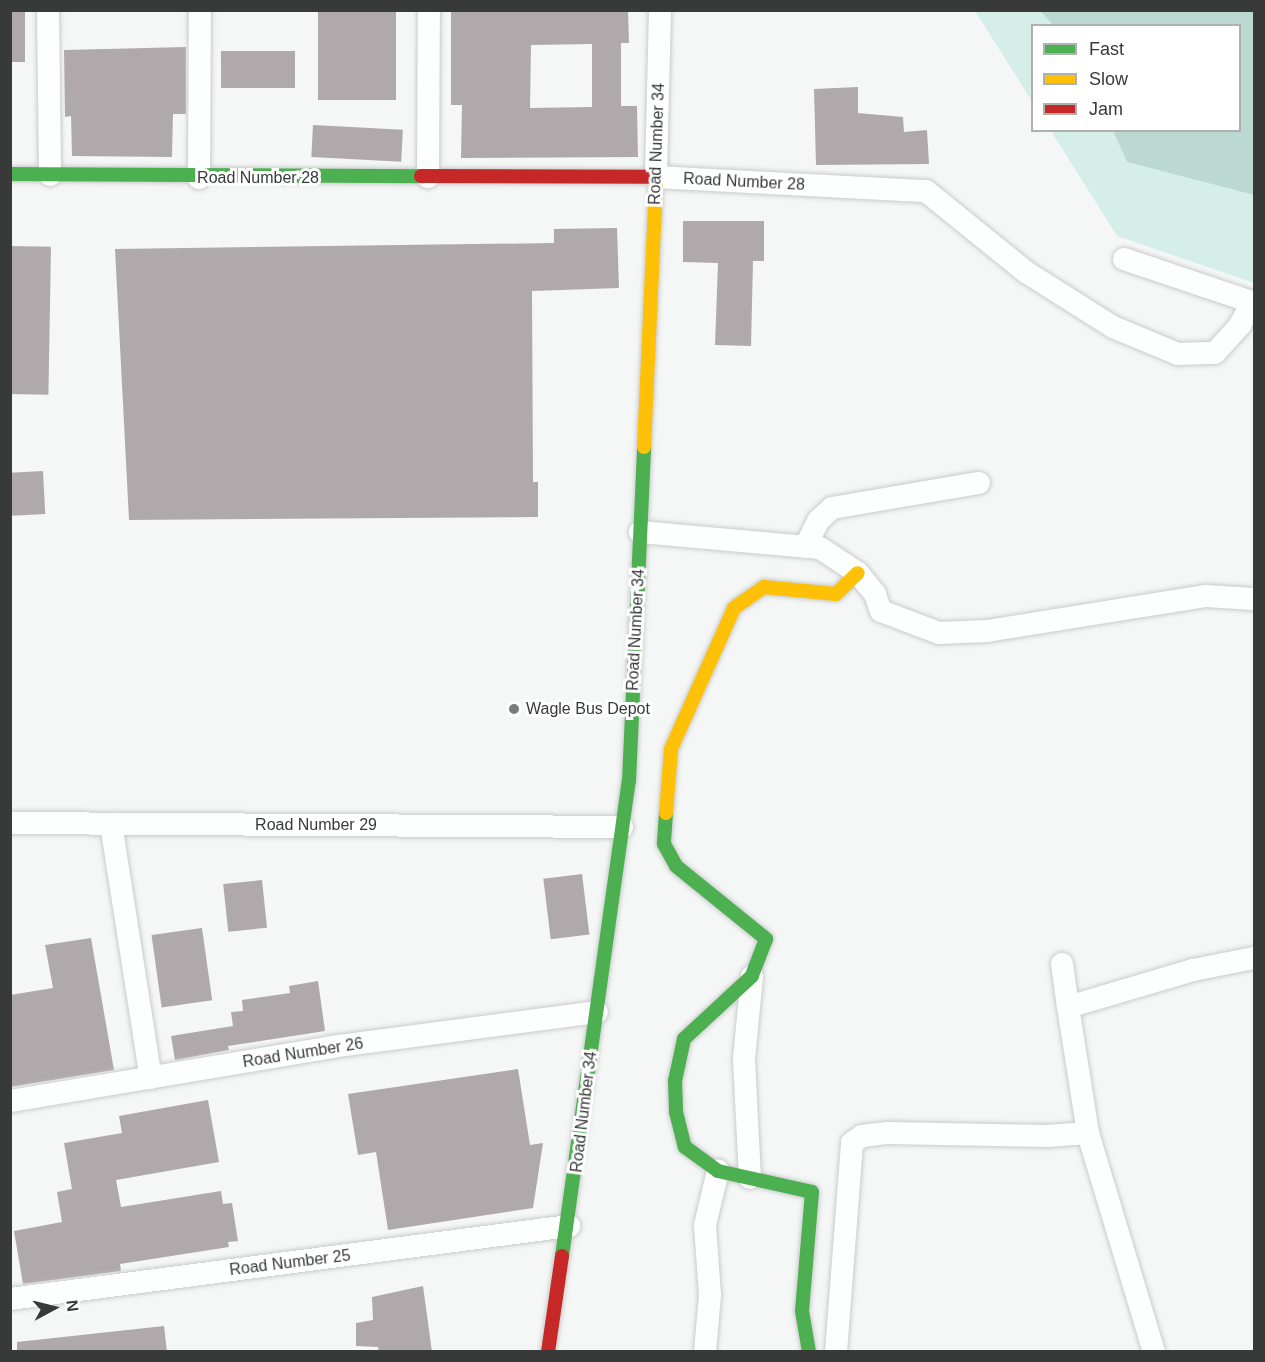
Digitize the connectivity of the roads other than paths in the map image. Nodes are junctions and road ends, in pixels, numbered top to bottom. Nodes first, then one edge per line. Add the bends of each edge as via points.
1 (48, 10) edge
2 (200, 10) edge
3 (429, 10) edge
4 (660, 10) edge
5 (10, 174) edge
6 (50, 175) junction
7 (428, 177) junction
8 (656, 177) junction
9 (200, 178) junction
10 (1124, 259) dead end
11 (1253, 303) edge
12 (979, 483) dead end
13 (640, 532) junction
14 (805, 547) junction
15 (858, 573) junction
16 (1254, 598) edge
17 (10, 823) edge
18 (111, 824) junction
19 (622, 827) junction
20 (1254, 958) edge
21 (1062, 964) dead end
22 (752, 975) junction
23 (1068, 1007) junction
24 (597, 1012) junction
25 (151, 1078) junction
26 (10, 1101) edge
27 (1088, 1133) junction
28 (718, 1171) junction
29 (750, 1178) junction
30 (569, 1226) junction
31 (10, 1299) edge
32 (548, 1352) edge
33 (705, 1352) edge
34 (809, 1352) edge
35 (836, 1352) edge
36 (1154, 1352) edge

1 - 6 street
2 - 9 street
3 - 7 street
4 - 8 street, Road Number 34
5 - 6 street, Road Number 28
6 - 9 street, Road Number 28
7 - 8 street, Road Number 28
7 - 9 street, Road Number 28
8 - 11 street, Road Number 28 via 926,191 1026,272 1113,327 1178,354 1215,353
8 - 13 street, Road Number 34
10 - 11 street
12 - 14 street via 832,508 818,521
13 - 14 street
13 - 19 street, Road Number 34 via 629,781
14 - 15 street via 820,548
15 - 16 street via 875,594 881,611 939,633 987,631 1206,596
15 - 22 street via 836,594 764,587 741,601 734,608 671,749 664,844 676,866 766,939
17 - 18 street, Road Number 29
18 - 19 street, Road Number 29
18 - 25 street
19 - 24 street, Road Number 34
20 - 23 street via 1193,970
21 - 23 street
22 - 28 street via 684,1039 678,1054 676,1112 685,1147
22 - 29 street via 744,1059
23 - 27 street
24 - 25 street, Road Number 26 via 331,1047
24 - 30 street, Road Number 34
25 - 26 street, Road Number 26
27 - 35 street via 1047,1137 888,1133 862,1136 852,1143
27 - 36 street
28 - 29 street
28 - 33 street via 705,1225 710,1295
29 - 34 street via 812,1192 802,1311
30 - 31 street, Road Number 25
30 - 32 street, Road Number 34

